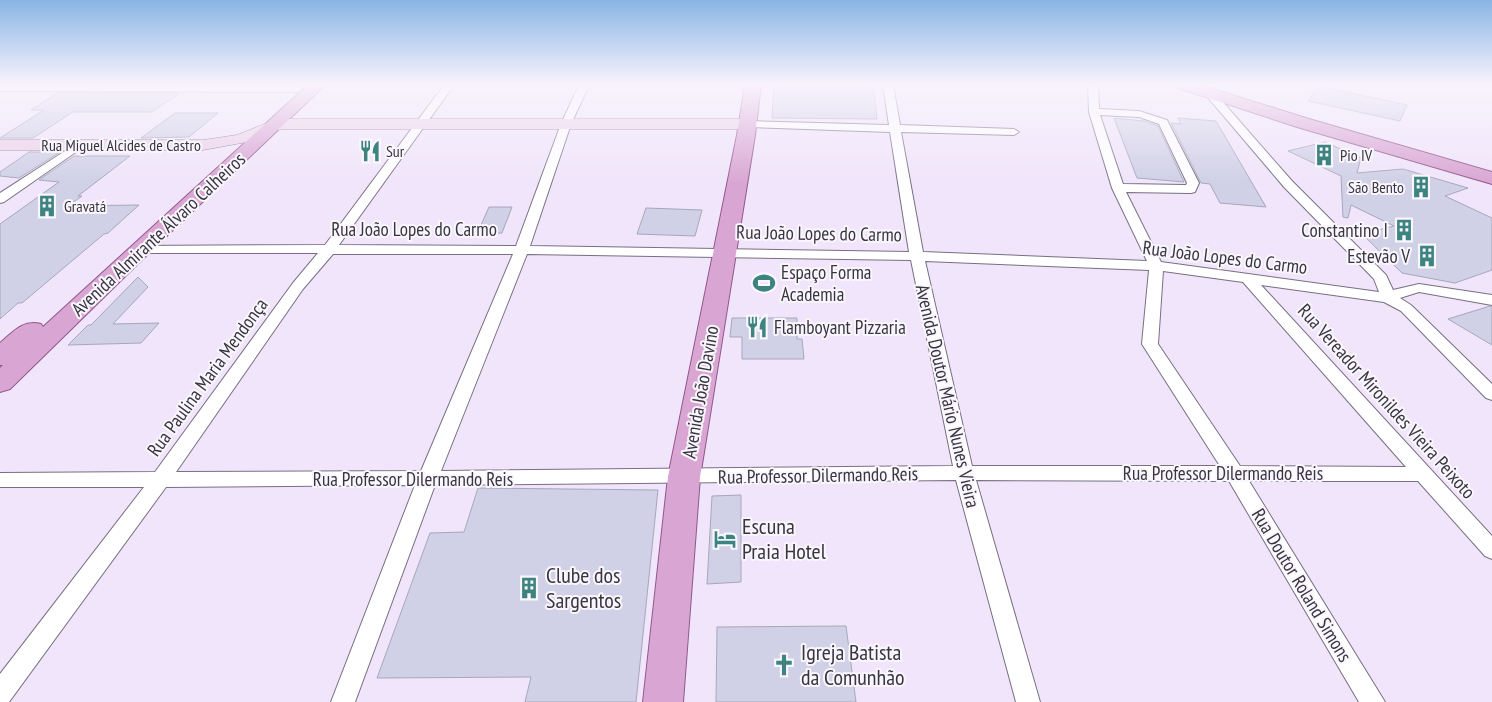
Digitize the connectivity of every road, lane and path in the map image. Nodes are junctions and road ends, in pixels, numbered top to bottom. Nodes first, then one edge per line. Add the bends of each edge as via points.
1 (267, 118) edge
2 (280, 118) edge
3 (424, 118) edge
4 (569, 118) edge
5 (749, 118) edge
6 (893, 118) edge
7 (1096, 118) edge
8 (1158, 118) edge
9 (1231, 118) edge
10 (1290, 118) edge
11 (566, 124) junction
12 (748, 124) junction
13 (419, 125) junction
14 (273, 126) junction
15 (894, 127) junction
16 (1014, 132) dead end
17 (241, 139) junction
18 (0, 145) edge
19 (79, 145) junction
20 (1492, 178) edge
21 (1118, 188) junction
22 (0, 200) edge
23 (140, 249) junction
24 (329, 249) junction
25 (522, 249) junction
26 (726, 251) junction
27 (917, 256) junction
28 (1156, 266) junction
29 (1250, 280) junction
30 (1388, 298) junction
31 (1492, 300) edge
32 (0, 357) edge
33 (0, 383) edge
34 (1492, 394) edge
35 (964, 473) junction
36 (1234, 473) junction
37 (1425, 474) junction
38 (684, 477) junction
39 (428, 478) junction
40 (161, 479) junction
41 (0, 480) edge
42 (1492, 550) edge
43 (0, 694) edge
44 (343, 702) edge
45 (662, 702) edge
46 (1028, 702) edge
47 (1373, 702) edge

1 - 17 main road, Avenida Almirante Álvaro Calheiros
2 - 14 main road, Avenida Almirante Álvaro Calheiros
3 - 13 street, Rua Paulina Maria Mendonça
4 - 11 street
5 - 12 main road, Avenida João Davino
6 - 15 street, Avenida Doutor Mário Nunes Vieira
7 - 21 street
8 - 21 street via 1164,122 1192,183 1191,189
9 - 30 street via 1288,184 1381,278
10 - 20 main road
11 - 12 street, Rua Miguel Alcides de Castro
11 - 13 street, Rua Miguel Alcides de Castro
11 - 25 street
12 - 15 street
12 - 26 main road, Avenida João Davino
13 - 14 street, Rua Miguel Alcides de Castro
13 - 24 street, Rua Paulina Maria Mendonça
14 - 17 street, Rua Miguel Alcides de Castro
14 - 23 main road, Avenida Almirante Álvaro Calheiros
15 - 16 street
15 - 27 street, Avenida Doutor Mário Nunes Vieira
17 - 19 street, Rua Miguel Alcides de Castro via 203,145
17 - 32 main road, Avenida Almirante Álvaro Calheiros
18 - 19 street, Rua Miguel Alcides de Castro
19 - 22 street
21 - 28 street
23 - 24 street, Rua João Lopes do Carmo
23 - 33 main road, Avenida Almirante Álvaro Calheiros
24 - 25 street, Rua João Lopes do Carmo
24 - 40 street, Rua Paulina Maria Mendonça via 298,286
25 - 26 street, Rua João Lopes do Carmo
25 - 39 street
26 - 27 street, Rua João Lopes do Carmo
26 - 38 main road, Avenida João Davino
27 - 28 street, Rua João Lopes do Carmo
27 - 35 street, Avenida Doutor Mário Nunes Vieira
28 - 29 street, Rua João Lopes do Carmo
28 - 36 street, Rua Doutor Roland Simons via 1150,344
29 - 30 street, Rua João Lopes do Carmo
29 - 37 street, Rua Vereador Mironildes Vieira Peixoto
30 - 31 street, Rua João Lopes do Carmo via 1419,288
30 - 34 street via 1406,308
35 - 36 street, Rua Professor Dilermando Reis
35 - 38 street, Rua Professor Dilermando Reis
35 - 46 street, Avenida Doutor Mário Nunes Vieira
36 - 37 street, Rua Professor Dilermando Reis
36 - 47 street, Rua Doutor Roland Simons
37 - 42 street, Rua Vereador Mironildes Vieira Peixoto
38 - 39 street, Rua Professor Dilermando Reis
38 - 45 main road, Avenida João Davino
39 - 40 street, Rua Professor Dilermando Reis
39 - 44 street
40 - 41 street, Rua Professor Dilermando Reis
40 - 43 street, Rua Paulina Maria Mendonça

